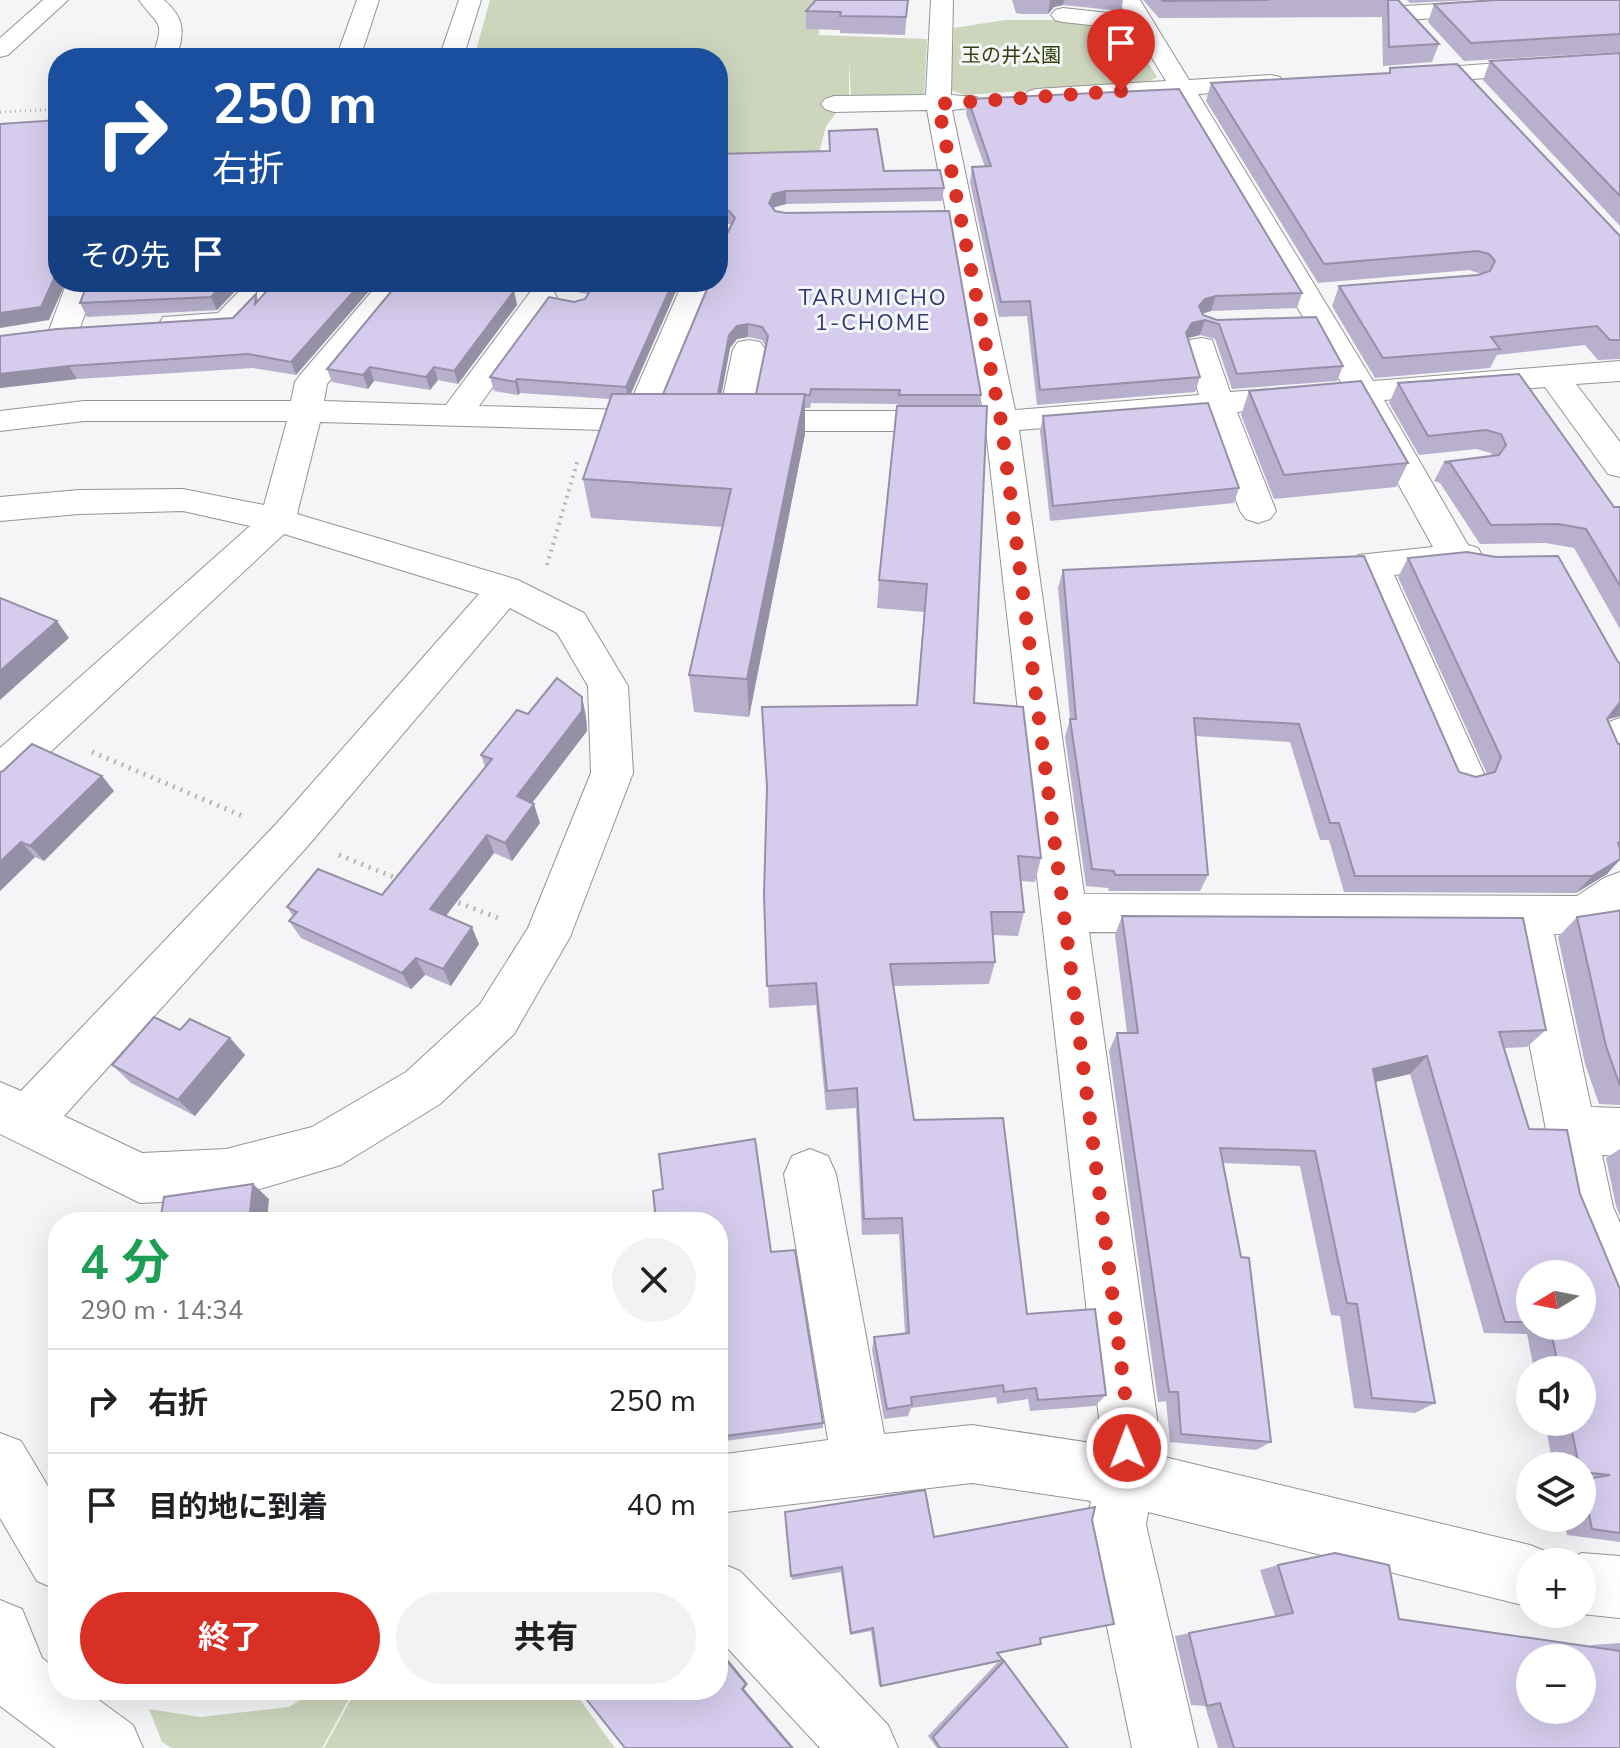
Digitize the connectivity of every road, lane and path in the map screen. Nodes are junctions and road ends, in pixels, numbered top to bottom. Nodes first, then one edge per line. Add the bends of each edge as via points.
1 (57, 0) edge
2 (150, 0) edge
3 (368, 0) edge
4 (470, 0) edge
5 (1523, 0) edge
6 (932, 5) edge
7 (1398, 7) edge
8 (1137, 12) edge
9 (1063, 15) dead end
10 (1423, 33) edge
11 (168, 48) edge
12 (351, 48) edge
13 (454, 48) edge
14 (0, 50) edge
15 (1441, 52) edge
16 (1620, 61) edge
17 (1460, 71) junction
18 (1383, 78) edge
19 (1288, 81) edge
20 (1182, 87) junction
21 (1481, 95) edge
22 (834, 104) dead end
23 (938, 104) junction
24 (48, 110) edge
25 (0, 112) edge
26 (79, 292) edge
27 (256, 292) edge
28 (388, 292) edge
29 (514, 292) edge
30 (694, 292) edge
31 (542, 297) junction
32 (575, 303) edge
33 (138, 326) edge
34 (65, 331) edge
35 (671, 344) junction
36 (704, 347) edge
37 (1201, 347) dead end
38 (749, 349) dead end
39 (1620, 371) edge
40 (1553, 376) junction
41 (1364, 392) junction
42 (1218, 405) junction
43 (306, 411) junction
44 (455, 416) junction
45 (590, 420) junction
46 (0, 421) edge
47 (639, 421) junction
48 (708, 421) junction
49 (1001, 421) junction
50 (1620, 466) edge
51 (2, 510) edge
52 (1258, 511) dead end
53 (278, 520) junction
54 (1456, 556) junction
55 (1499, 561) edge
56 (505, 589) junction
57 (1620, 734) edge
58 (1620, 749) edge
59 (0, 773) edge
60 (1464, 776) edge
61 (1620, 891) edge
62 (1063, 913) junction
63 (1527, 915) junction
64 (12, 1114) edge
65 (1569, 1129) junction
66 (1620, 1132) edge
67 (810, 1174) dead end
68 (1620, 1287) edge
69 (0, 1462) edge
70 (861, 1465) junction
71 (1126, 1477) junction
72 (728, 1483) edge
73 (48, 1543) edge
74 (1516, 1573) edge
75 (1596, 1585) edge
76 (1620, 1587) edge
77 (728, 1604) edge
78 (0, 1631) edge
79 (110, 1748) edge
80 (865, 1748) edge
81 (1165, 1748) edge

1 - 14 street
2 - 11 street via 169,15 174,31
3 - 12 street
4 - 13 street
5 - 7 street via 1521,6
6 - 23 street
7 - 10 street
8 - 9 street
8 - 20 street
15 - 17 street
16 - 17 street
17 - 18 street
17 - 21 street
19 - 20 street
20 - 23 street
20 - 41 street
22 - 23 street
23 - 49 street via 946,212
24 - 25 path
26 - 34 street
27 - 33 street via 227,322
28 - 43 street via 311,382
29 - 31 street
30 - 35 street
31 - 32 street
31 - 44 street
35 - 36 street
35 - 47 street
37 - 42 street
38 - 48 street
39 - 40 street
40 - 41 street
40 - 50 street
41 - 42 street
41 - 54 street via 1421,468
42 - 49 street
42 - 52 street
43 - 44 street
43 - 46 street via 84,411
43 - 53 street
44 - 45 street
45 - 47 street
45 - 56 path via 544,577
47 - 48 street
48 - 49 street
49 - 62 street
51 - 53 street via 183,500
53 - 56 street
53 - 59 street
54 - 55 street
54 - 60 street via 1371,564
56 - 64 street via 291,836
56 - 64 street via 571,623 608,686 612,773 547,937 497,1019 423,1088 323,1148 226,1174 140,1178
57 - 58 street via 1615,739
61 - 63 street via 1585,915
62 - 63 street
62 - 71 street via 1128,1418
63 - 65 street
65 - 66 street
65 - 68 street via 1587,1207
67 - 70 street
69 - 73 street
70 - 71 street via 972,1454
70 - 72 street
71 - 74 street
71 - 81 street via 1116,1525
75 - 76 street
77 - 80 street
78 - 79 street via 18,1680

